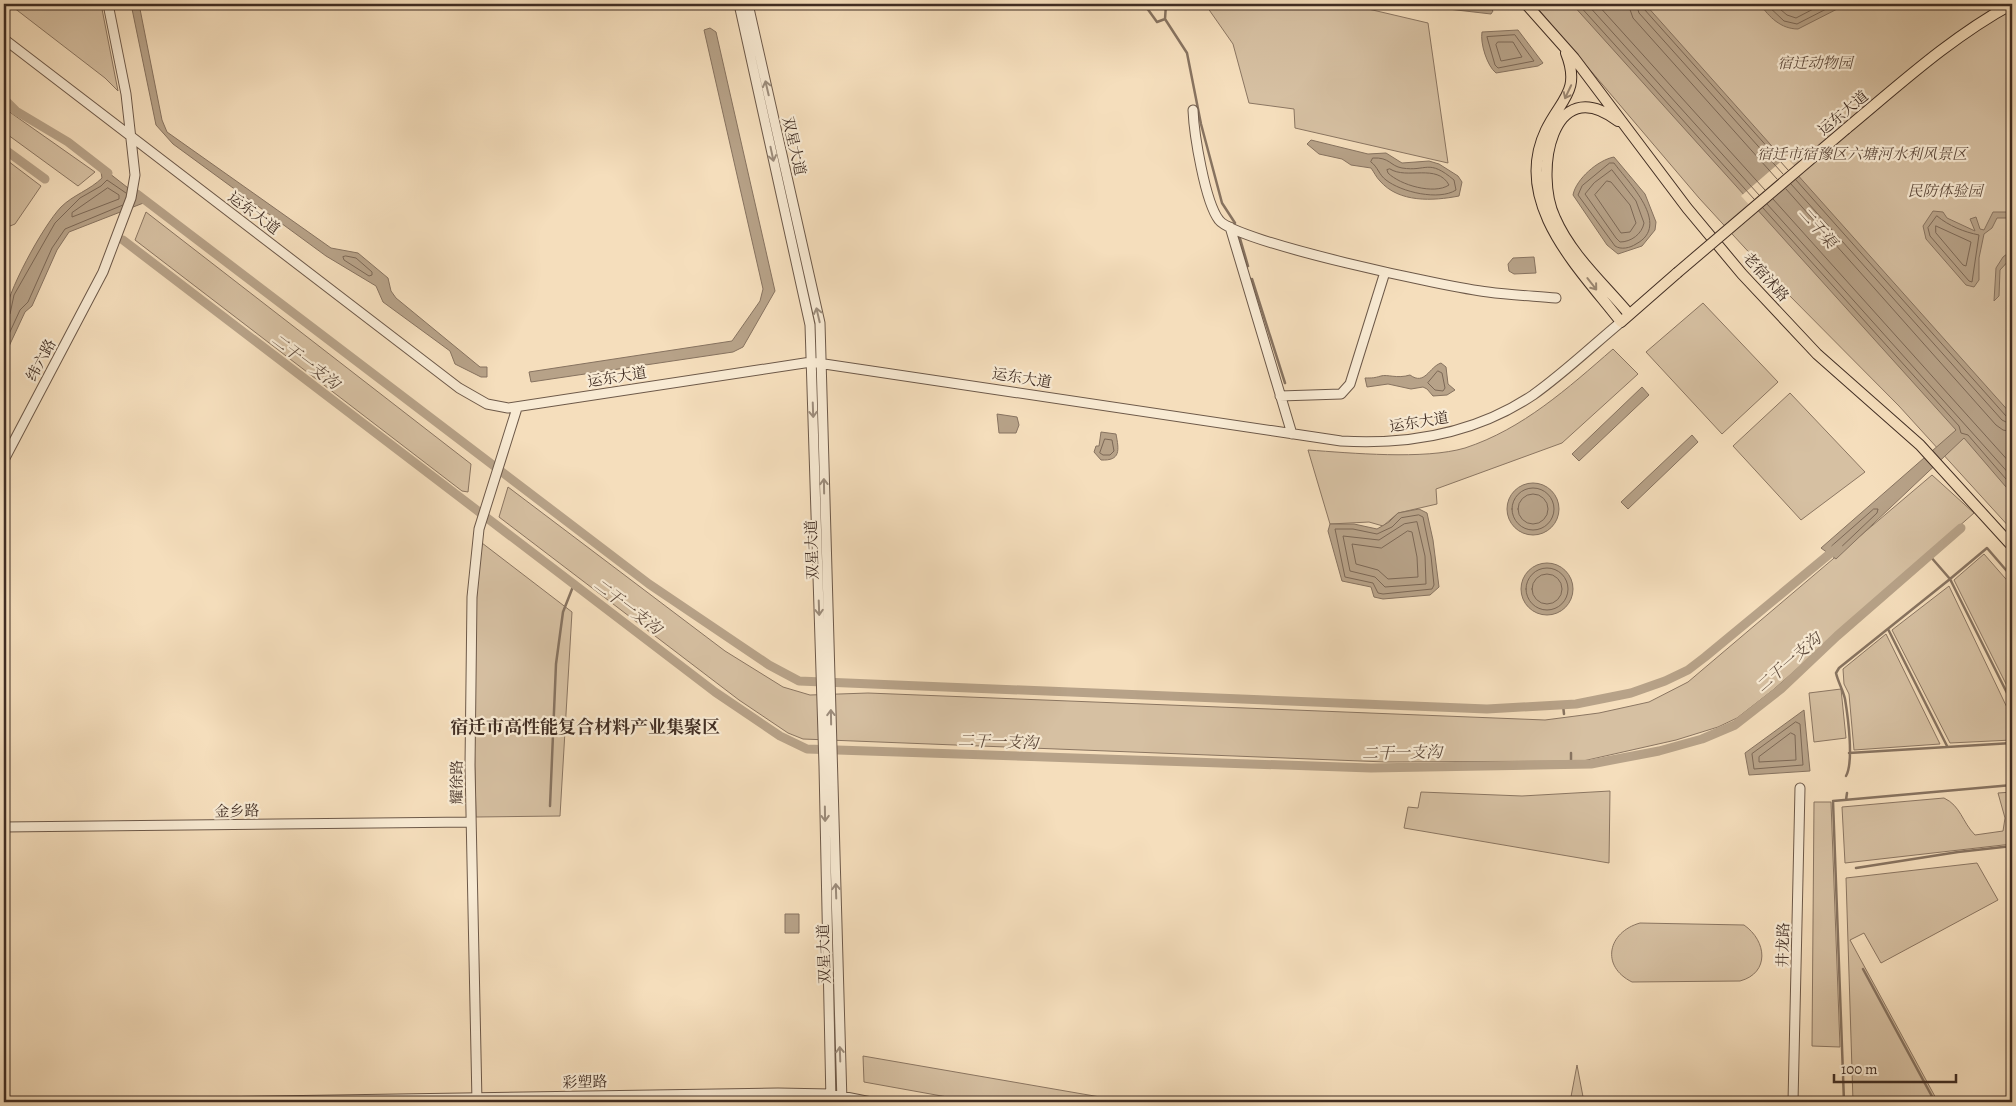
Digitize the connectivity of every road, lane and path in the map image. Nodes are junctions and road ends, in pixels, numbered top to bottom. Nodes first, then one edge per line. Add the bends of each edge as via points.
1 (108, 4) edge
2 (739, 4) edge
3 (748, 4) edge
4 (1526, 4) edge
5 (2012, 4) edge
6 (4, 39) edge
7 (1563, 46) junction
8 (1193, 110) dead end
9 (1627, 128) junction
10 (131, 138) junction
11 (1230, 227) junction
12 (1385, 272) junction
13 (1556, 298) dead end
14 (1630, 314) junction
15 (1621, 322) junction
16 (811, 362) junction
17 (822, 363) junction
18 (1280, 396) junction
19 (517, 408) junction
20 (1292, 434) junction
21 (4, 460) edge
22 (2012, 546) edge
23 (826, 658) junction
24 (828, 766) junction
25 (1800, 788) dead end
26 (471, 822) junction
27 (4, 827) edge
28 (831, 1098) edge
29 (842, 1099) edge
30 (477, 1100) edge
31 (208, 1102) edge
32 (871, 1102) edge
33 (1793, 1102) edge

1 - 10 street via 126,94
2 -> 16 street, 双星大道 via 810,325
17 -> 3 street, 双星大道 via 820,323
4 - 7 main road, 老宿沭路
5 - 14 main road, 运东大道, bridge via 1934,56
6 - 10 street, 运东大道
7 - 9 main road, 老宿沭路
7 -> 15 main road via 1572,80 1543,139 1538,167 1541,204 1565,250
8 - 11 street via 1199,159 1215,213 1223,225
9 - 14 main road via 1597,109 1579,108 1566,114 1550,141 1545,167 1548,202 1563,234
9 - 22 main road, 老宿沭路 via 1742,274 1817,354 1920,445
10 - 19 street, 运东大道 via 459,388 488,404
10 - 21 street, 纬六路 via 135,175 116,244
11 - 12 street via 1270,242
11 - 18 street
12 - 13 street via 1487,292
12 - 18 street via 1346,390 1341,394
14 - 15 main road, 运东大道
15 - 20 street, 运东大道 via 1533,394 1506,411 1456,432 1384,442
16 - 17 street, 运东大道
16 - 19 street, 运东大道
16 -> 23 street, 双星大道
17 - 20 street, 运东大道
23 -> 17 street, 双星大道
18 - 20 street
19 - 26 street, 耀徐路 via 479,529 472,597
23 - 24 street
24 -> 28 street, 双星大道
29 -> 24 street, 双星大道
25 - 33 street, 井龙路
26 - 27 street, 金乡路
26 - 30 street, 耀徐路
28 - 29 street, 彩塑路
28 - 30 street, 彩塑路 via 778,1093
29 - 32 street, 彩塑路
30 - 31 street, 彩塑路

